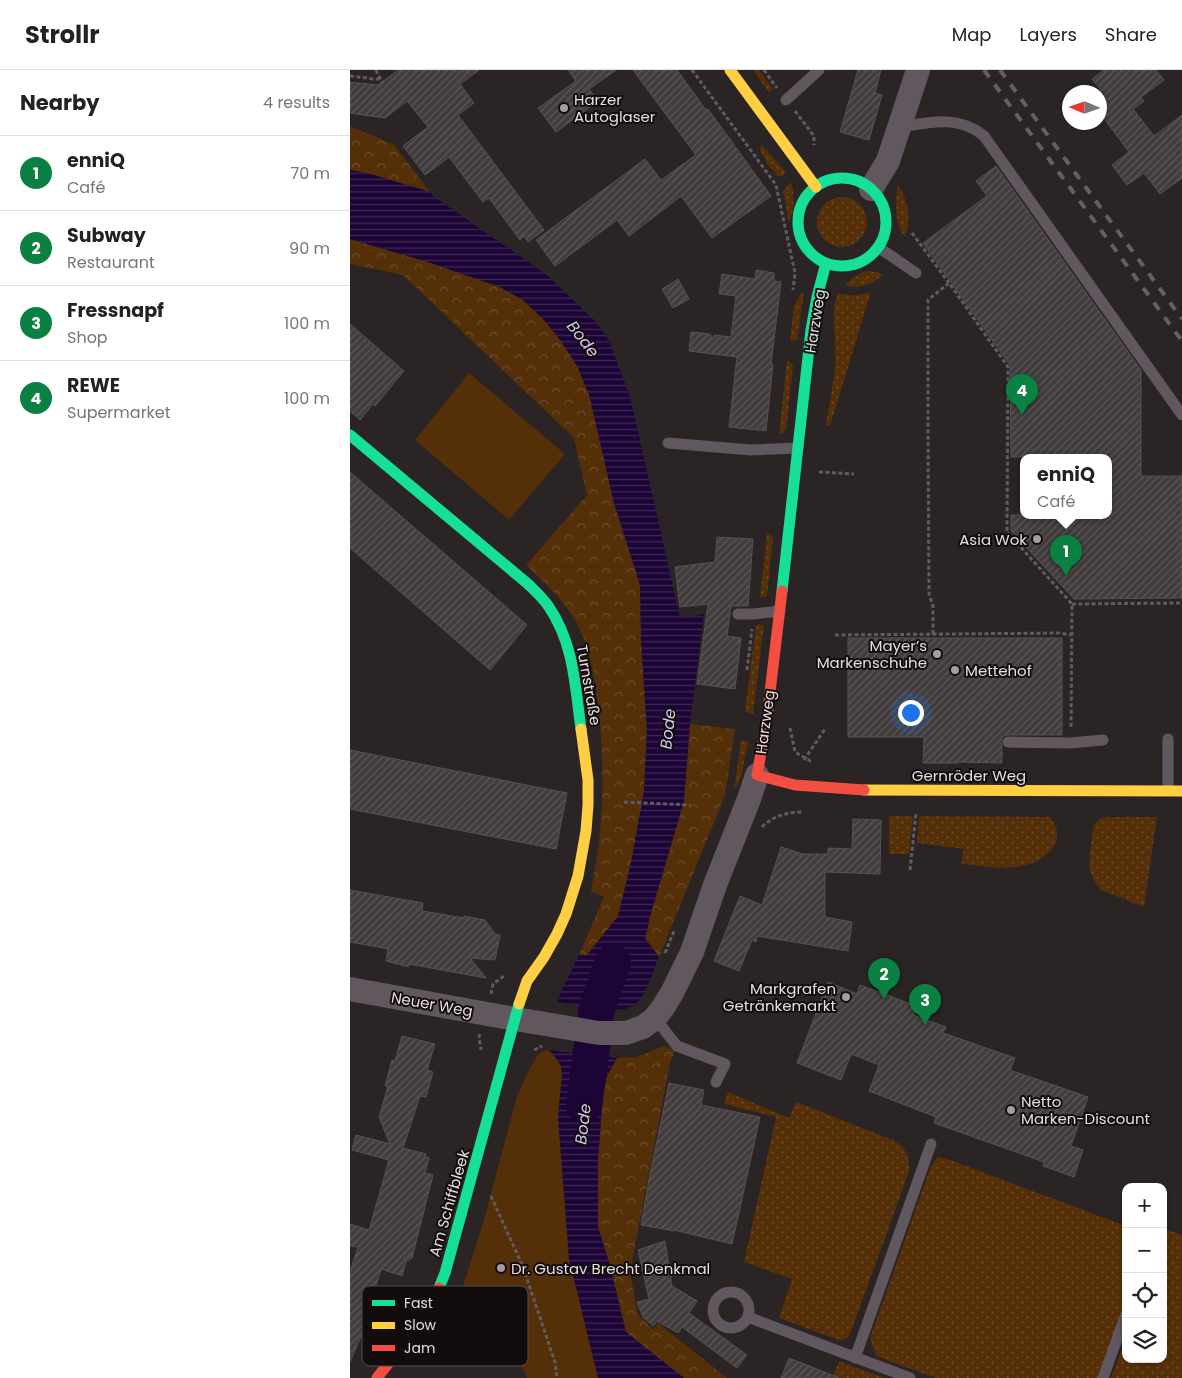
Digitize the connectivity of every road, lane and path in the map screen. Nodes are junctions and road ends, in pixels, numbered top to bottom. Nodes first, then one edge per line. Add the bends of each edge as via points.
1 (376, 70) edge
2 (692, 70) edge
3 (730, 70) edge
4 (819, 70) edge
5 (918, 70) edge
6 (350, 76) edge
7 (786, 100) dead end
8 (900, 127) junction
9 (816, 187) junction
10 (870, 189) junction
11 (912, 233) dead end
12 (878, 247) junction
13 (826, 263) junction
14 (916, 273) dead end
15 (949, 284) junction
16 (792, 296) dead end
17 (1182, 415) edge
18 (350, 435) edge
19 (668, 443) dead end
20 (798, 448) junction
21 (819, 463) dead end
22 (854, 474) dead end
23 (1182, 603) edge
24 (1072, 604) junction
25 (780, 611) junction
26 (738, 614) dead end
27 (932, 634) junction
28 (835, 635) dead end
29 (1071, 635) junction
30 (790, 728) dead end
31 (825, 729) dead end
32 (1168, 739) dead end
33 (1103, 740) dead end
34 (1008, 742) dead end
35 (1070, 742) junction
36 (805, 759) junction
37 (816, 764) dead end
38 (757, 775) junction
39 (1168, 790) junction
40 (1182, 791) edge
41 (624, 802) dead end
42 (690, 805) dead end
43 (916, 810) dead end
44 (910, 870) dead end
45 (507, 973) dead end
46 (350, 989) edge
47 (487, 1013) junction
48 (514, 1019) junction
49 (652, 1021) junction
50 (716, 1082) dead end
51 (931, 1144) dead end
52 (490, 1196) dead end
53 (441, 1286) edge
54 (748, 1317) dead end
55 (1125, 1318) edge
56 (855, 1358) junction
57 (386, 1366) edge
58 (377, 1378) edge
59 (557, 1378) edge
60 (910, 1378) edge
61 (1103, 1378) edge

1 - 6 path via 381,80
2 - 16 path via 776,186 795,273
3 - 9 main road
4 - 7 lane
5 - 8 street
8 - 10 street via 888,161
8 - 17 lane via 956,122 972,127 984,136
9 - 10 main road via 844,179
9 - 13 main road via 802,206 799,228 808,249
10 - 12 main road via 880,202 885,217 884,233
11 - 15 path
12 - 13 main road via 869,257 852,265
12 - 14 lane
13 - 20 main road, Harzweg via 812,327
15 - 24 path via 1008,367 1007,532
15 - 27 path via 928,300
18 - 48 main road, Turnstraße via 528,584 548,605 570,651 588,780 585,840 566,914 544,957 527,981
19 - 20 lane via 751,450
20 - 25 main road, Harzweg
21 - 22 path via 818,472
23 - 24 path
24 - 29 path
25 - 26 lane
25 - 38 main road, Harzweg
27 - 28 path
27 - 29 path
29 - 35 path
30 - 36 path via 795,752
31 - 36 path
32 - 39 lane
33 - 35 lane
34 - 35 lane
36 - 37 path
38 - 39 main road, Gernröder Weg via 820,788
38 - 49 street, Harzweg via 692,952 673,992
39 - 40 main road, Gernröder Weg
41 - 42 path
43 - 44 path
45 - 47 path via 493,984
46 - 47 street, Neuer Weg
47 - 48 street, Neuer Weg
48 - 49 street via 612,1034 634,1031
48 - 53 main road, Am Schiffbleek
49 - 50 lane via 677,1046 725,1064
51 - 56 lane
52 - 59 path via 523,1267 555,1362
54 - 56 lane
55 - 61 lane
56 - 60 lane
57 - 58 main road, Am Schiffbleek

